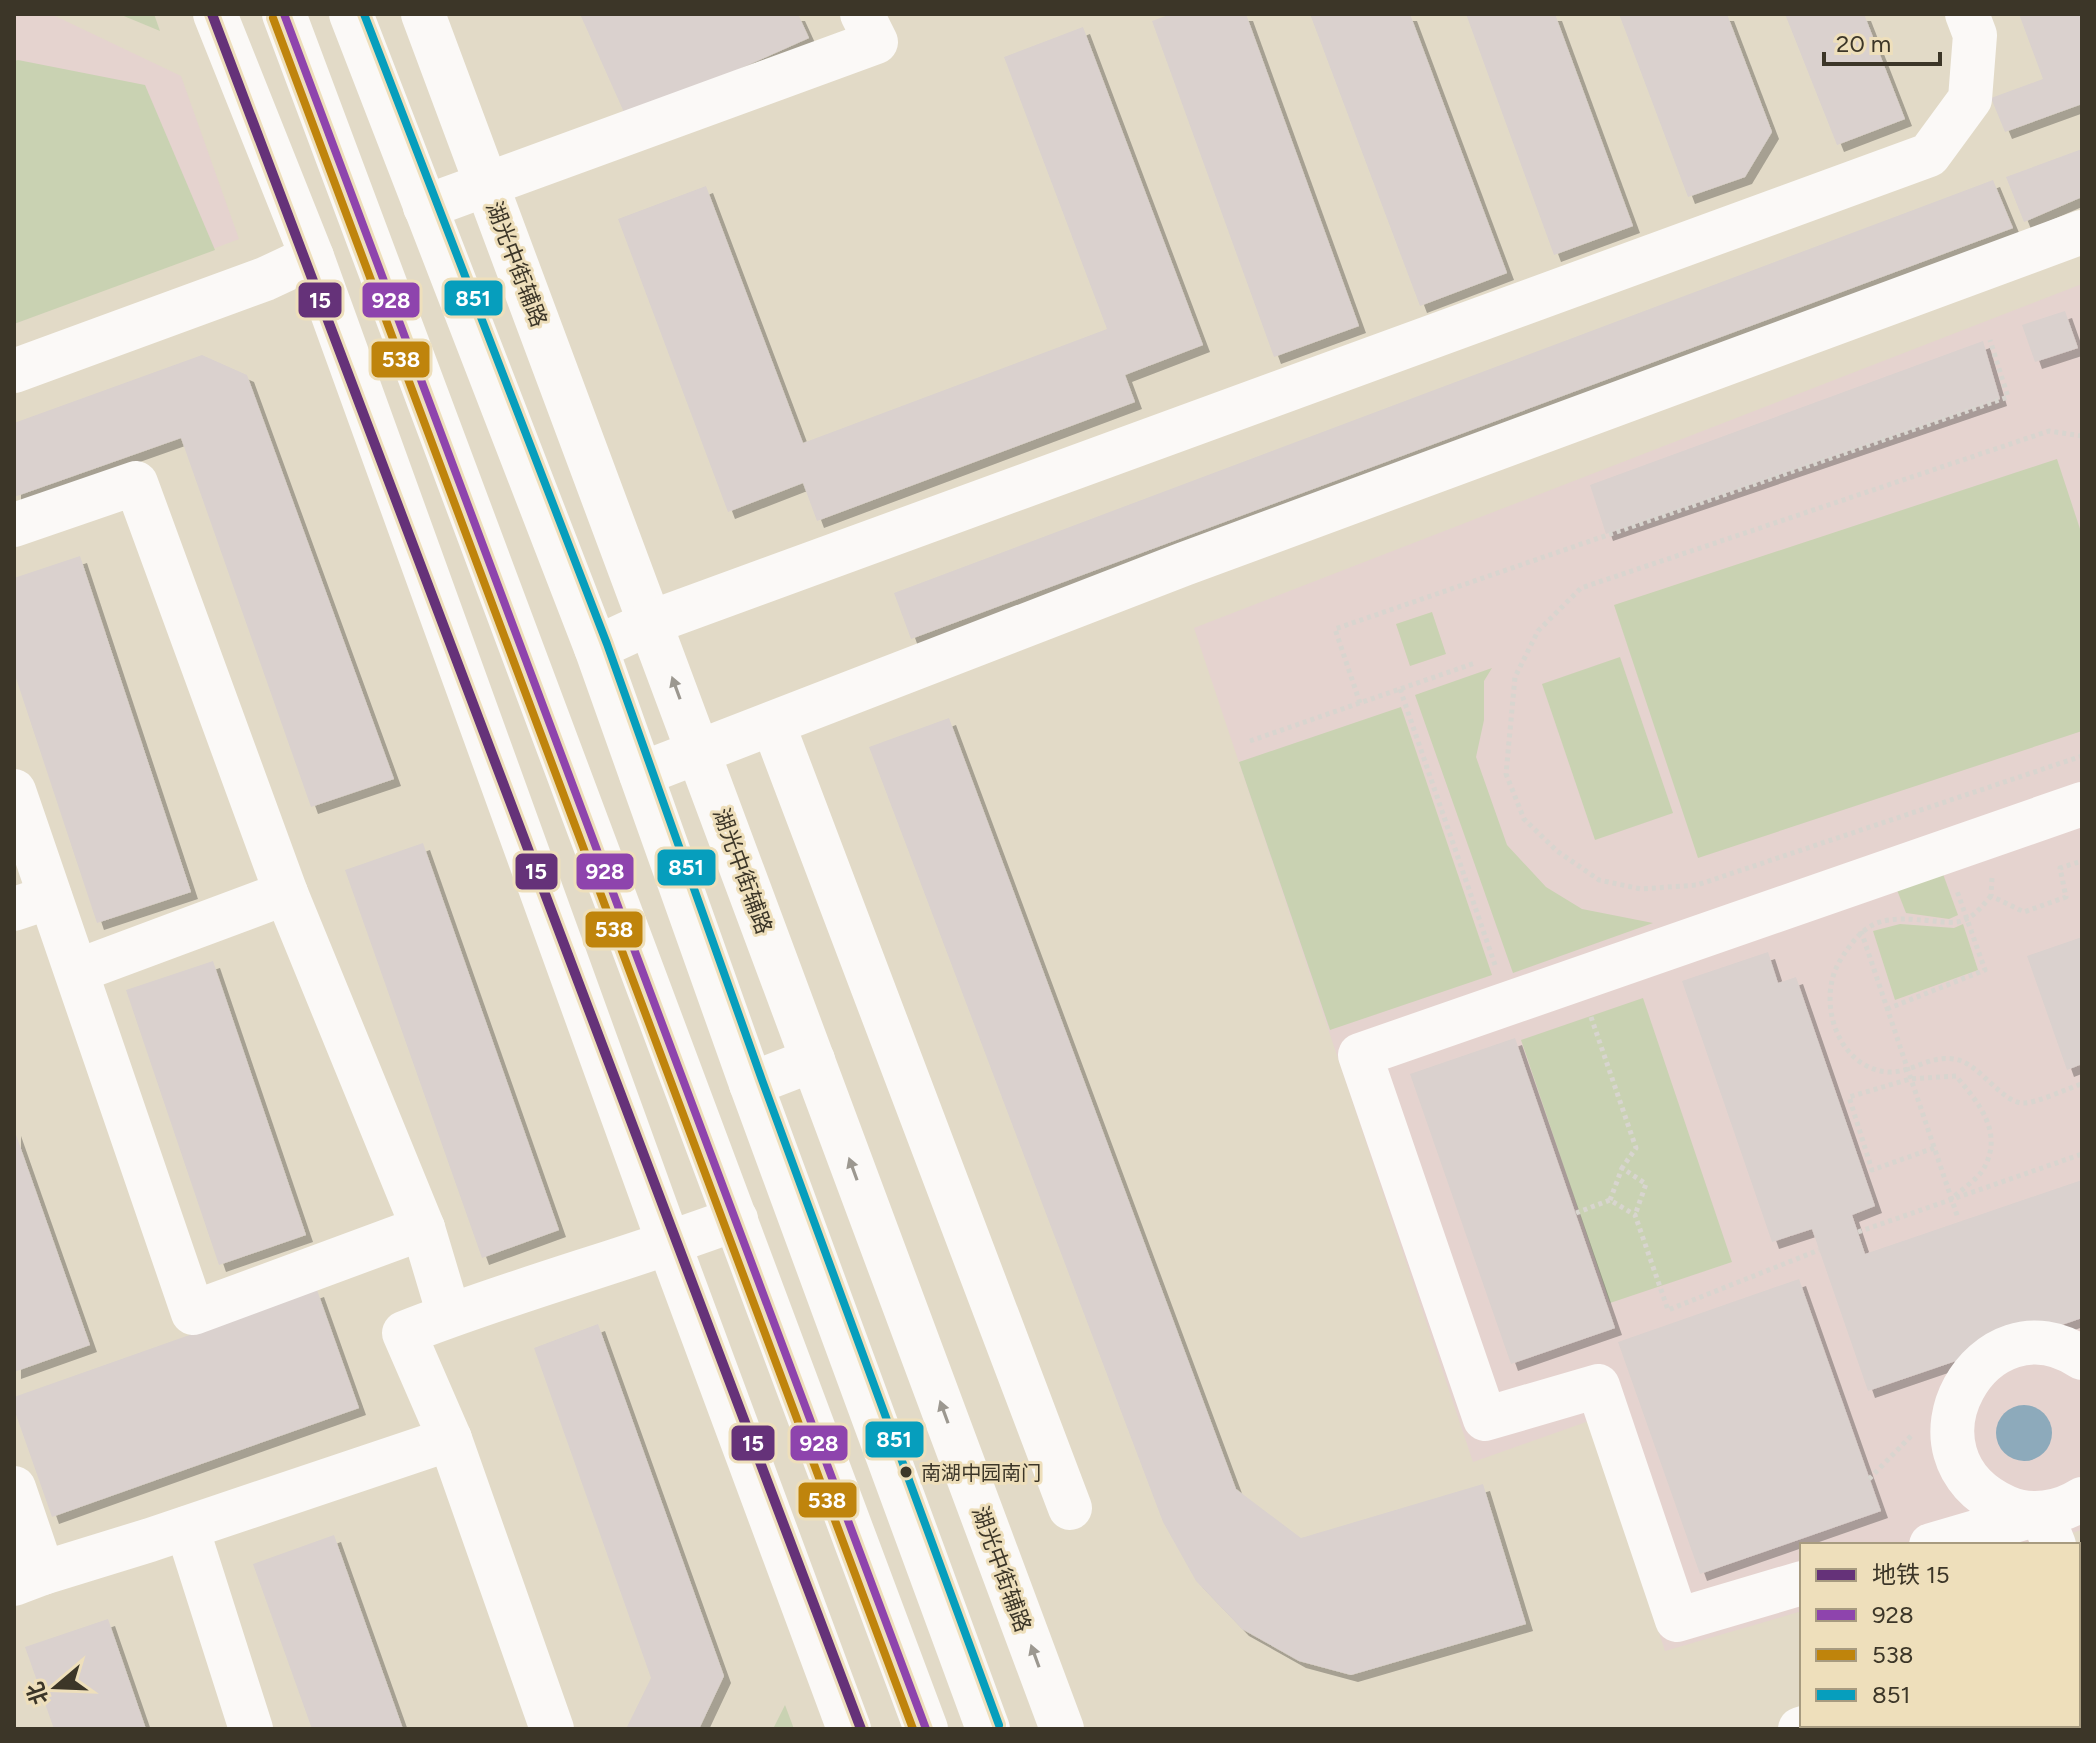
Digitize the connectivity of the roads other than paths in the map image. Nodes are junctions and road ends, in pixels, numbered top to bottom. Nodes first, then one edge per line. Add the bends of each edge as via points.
1 (215, 14) edge
2 (284, 14) edge
3 (351, 14) edge
4 (423, 14) edge
5 (862, 14) edge
6 (1967, 14) edge
7 (486, 184) junction
8 (425, 207) junction
9 (2082, 232) edge
10 (312, 257) junction
11 (14, 371) edge
12 (14, 525) edge
13 (652, 622) junction
14 (596, 648) junction
15 (773, 724) junction
16 (700, 753) junction
17 (641, 774) junction
18 (14, 791) edge
19 (2082, 804) edge
20 (286, 893) junction
21 (32, 903) edge
22 (77, 971) junction
23 (813, 1060) junction
24 (751, 1084) junction
25 (736, 1219) junction
26 (423, 1228) junction
27 (669, 1244) junction
28 (449, 1315) junction
29 (2082, 1358) edge
30 (450, 1439) junction
31 (14, 1488) edge
32 (2082, 1499) edge
33 (1070, 1508) dead end
34 (187, 1528) junction
35 (2047, 1529) edge
36 (1946, 1543) edge
37 (28, 1578) edge
38 (1800, 1584) edge
39 (251, 1729) edge
40 (552, 1729) edge
41 (849, 1729) edge
42 (926, 1729) edge
43 (988, 1729) edge
44 (1062, 1729) edge

1 - 10 street
2 - 25 street
3 - 8 street
4 - 7 street, 湖光中街辅路
5 - 7 street via 876,42
6 - 13 street via 1975,35 1970,99 1929,155
7 - 8 street
7 - 13 street, 湖光中街辅路
8 - 14 street
9 - 15 street via 1184,564
10 - 11 street
10 - 27 street
12 - 20 street via 136,483
13 - 14 street
16 -> 13 street, 湖光中街辅路
14 - 17 street
15 - 16 street
15 - 33 street
16 - 17 street
16 - 23 street, 湖光中街辅路
17 - 24 street
18 - 21 street
19 - 38 street via 1360,1055 1485,1419 1598,1386 1677,1620
20 - 22 street
20 - 26 street
21 - 22 street
22 - 26 street via 193,1313
23 - 24 street
44 -> 23 street, 湖光中街辅路
24 - 43 street
25 - 27 street
25 - 42 street
26 - 28 street
27 - 28 street
27 - 41 street
28 - 30 street via 404,1333
29 - 35 street via 2043,1344 2015,1346 1976,1369 1955,1408 1952,1435 1971,1483 1991,1500
30 - 34 street
30 - 40 street
31 - 37 street
32 - 35 street
34 - 37 street
34 - 39 street
35 - 36 street

